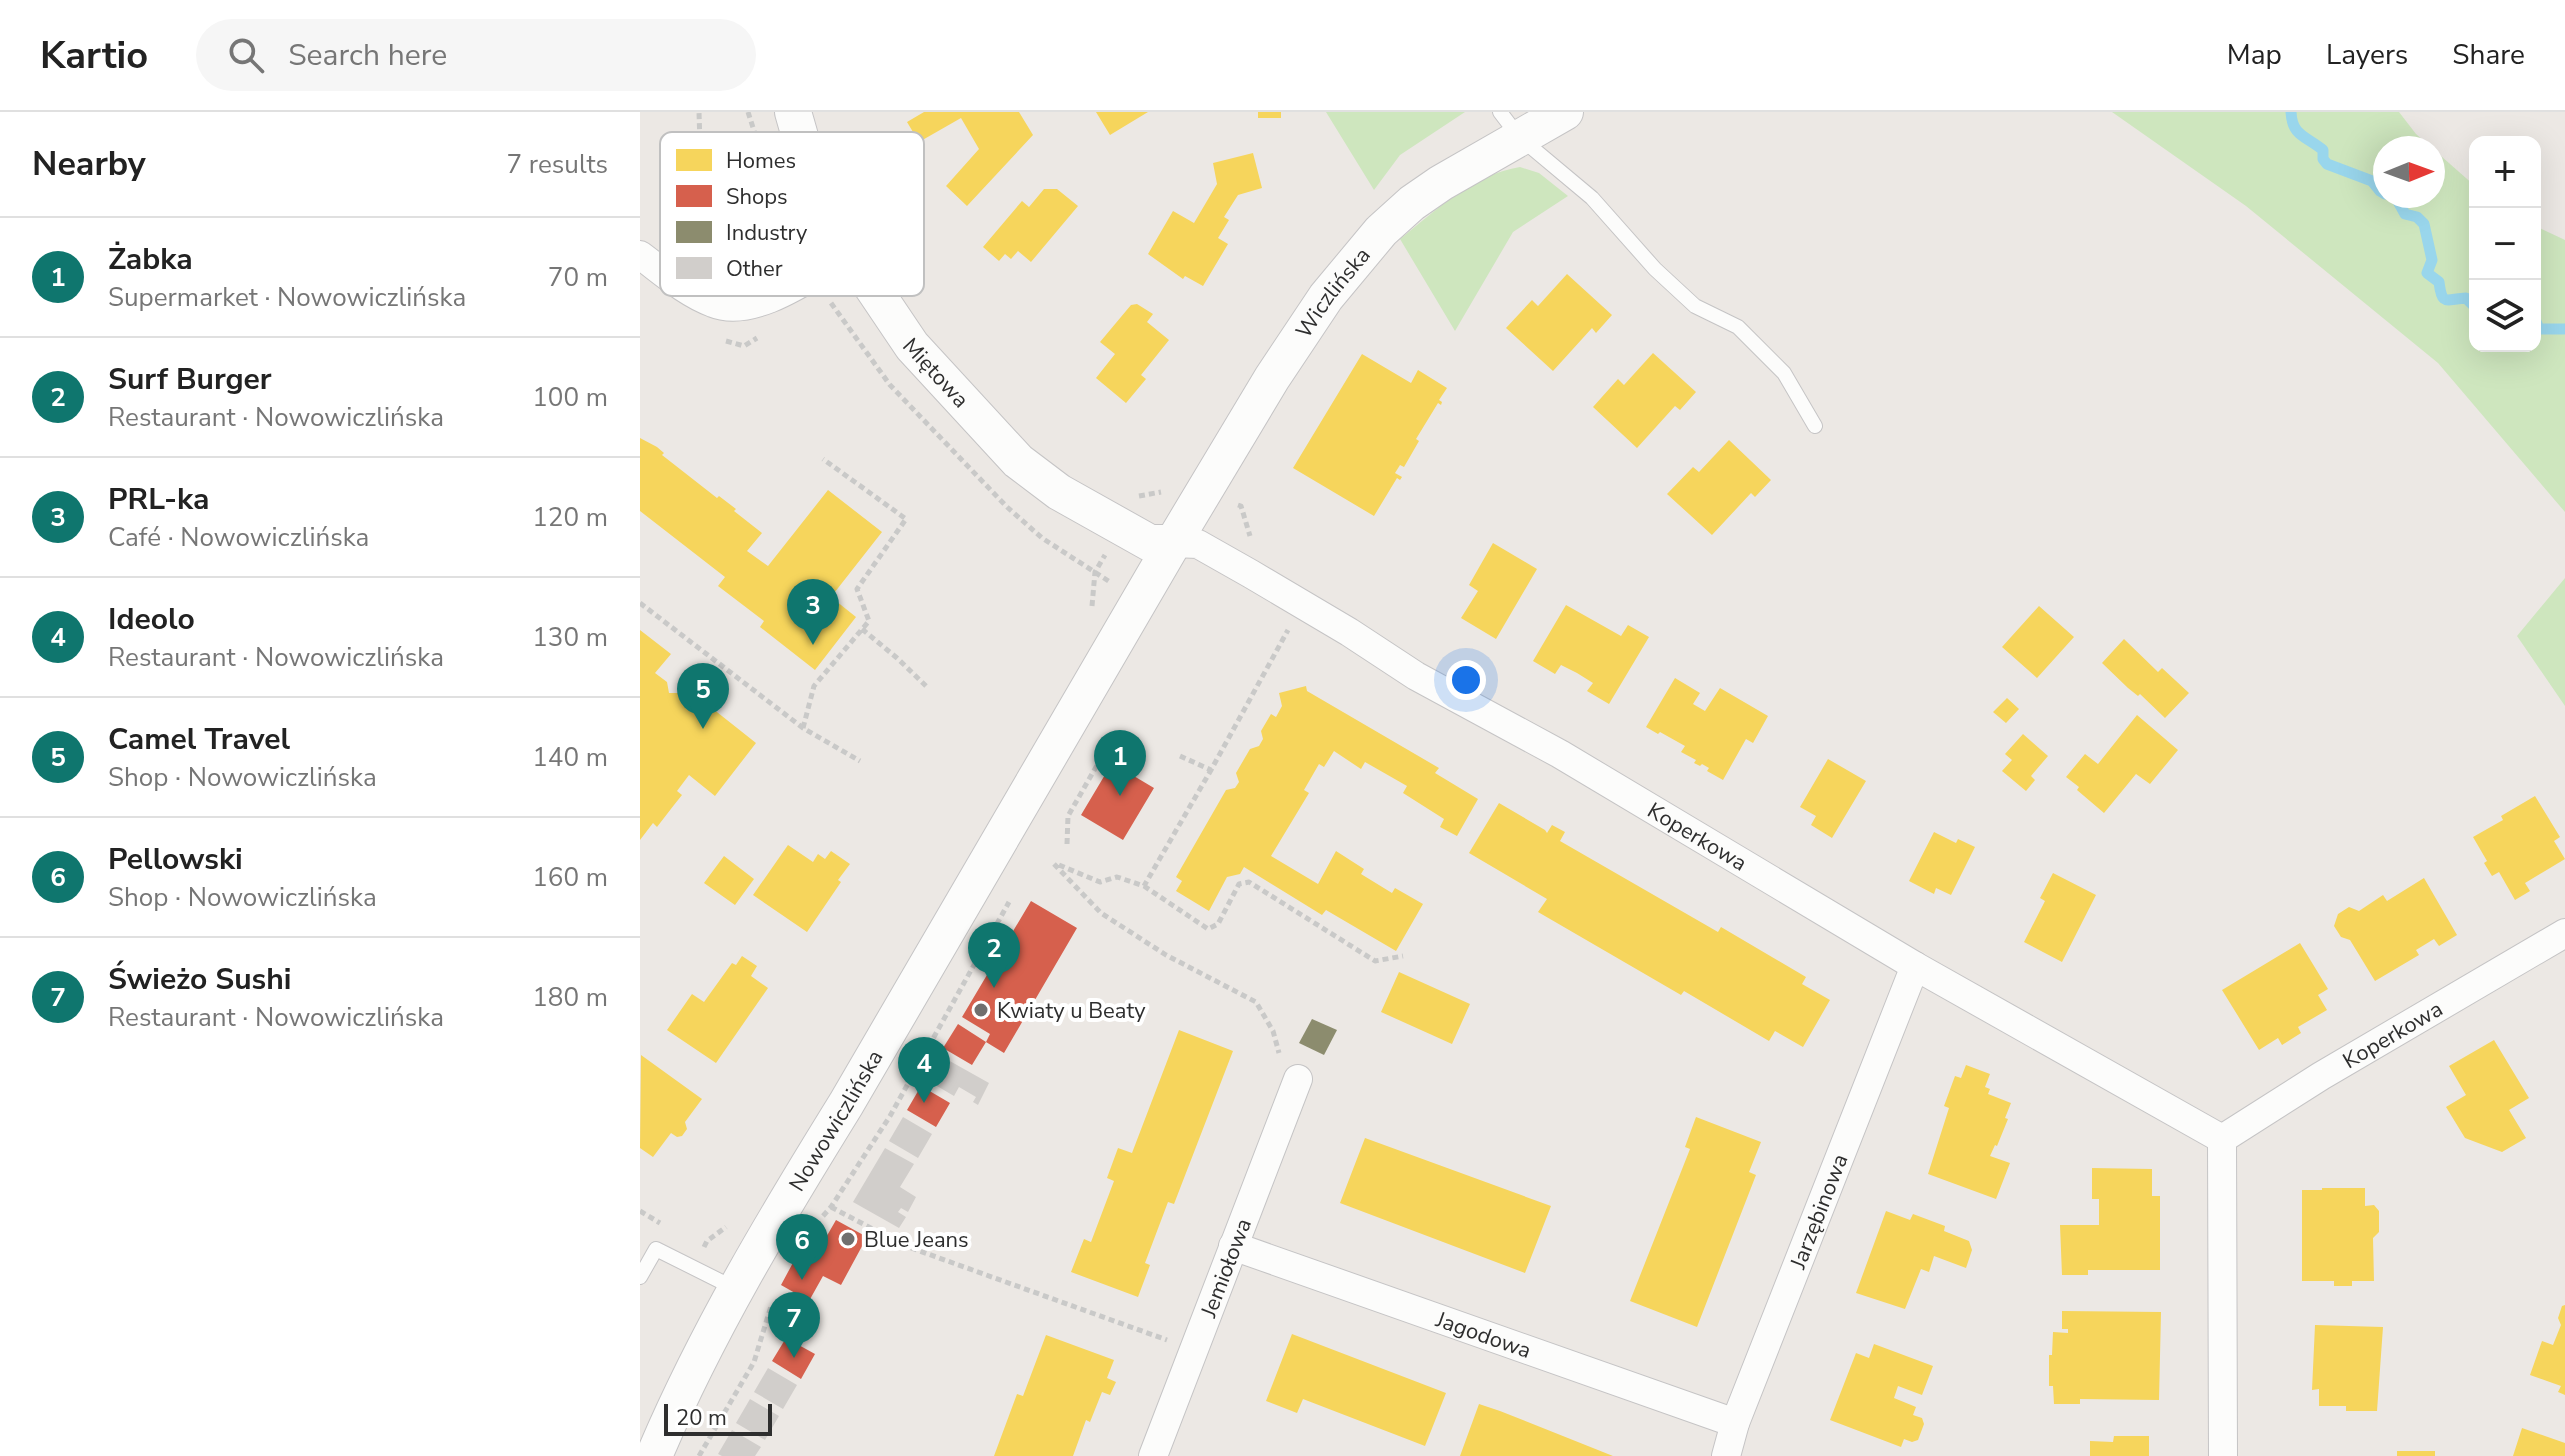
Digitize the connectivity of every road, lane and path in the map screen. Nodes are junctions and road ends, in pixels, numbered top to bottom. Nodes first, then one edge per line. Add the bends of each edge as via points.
1 (699, 112) edge
2 (793, 112) edge
3 (1565, 112) edge
4 (1510, 125) edge
5 (700, 132) edge
6 (799, 132) edge
7 (640, 255) edge
8 (660, 269) edge
9 (700, 296) edge
10 (772, 296) edge
11 (878, 296) edge
12 (1815, 426) dead end
13 (823, 459) dead end
14 (1127, 495) dead end
15 (1141, 496) dead end
16 (1241, 506) dead end
17 (1247, 530) dead end
18 (1173, 543) junction
19 (640, 603) edge
20 (862, 629) junction
21 (1283, 638) dead end
22 (926, 686) dead end
23 (803, 728) junction
24 (1108, 746) dead end
25 (1180, 756) dead end
26 (860, 761) dead end
27 (1211, 770) junction
28 (1067, 844) dead end
29 (1144, 886) junction
30 (996, 929) dead end
31 (2565, 933) edge
32 (1403, 956) dead end
33 (1915, 966) junction
34 (1298, 1079) joint
35 (2222, 1139) junction
36 (795, 1186) junction
37 (831, 1207) junction
38 (813, 1226) dead end
39 (1233, 1246) junction
40 (640, 1277) edge
41 (737, 1289) junction
42 (775, 1291) dead end
43 (1194, 1350) junction
44 (1735, 1423) junction
45 (654, 1456) edge
46 (699, 1456) edge
47 (1153, 1456) edge
48 (1726, 1456) edge
49 (2223, 1456) edge

1 - 5 path
2 - 6 street, Miętowa
3 - 4 street, Wiczlińska
4 - 12 lane via 1592,198 1695,306 1738,327 1784,373
4 - 18 street, Wiczlińska via 1381,231 1326,297
7 - 8 street
9 - 10 street via 733,308
11 - 18 street, Miętowa via 912,346 1018,461 1059,492 1150,543
13 - 20 path via 906,519 857,589 869,621
14 - 15 path
16 - 17 path
18 - 33 street, Koperkowa via 1198,544 1251,574
18 - 36 street, Nowowiczlińska
19 - 23 path
20 - 22 path
20 - 23 path via 814,686
21 - 27 path
23 - 26 path
24 - 28 path via 1068,816
25 - 27 path
27 - 29 path
29 - 32 path via 1208,929 1218,924 1239,884 1249,882 1375,961
29 - 34 path via 1117,877 1100,882 1054,864 1101,913 1166,955 1256,1002 1273,1031 1284,1067
30 - 37 path via 890,1116
31 - 35 street, Koperkowa
33 - 35 street, Koperkowa
33 - 44 street, Jarzębinowa
34 - 39 street, Jemiołowa
35 - 49 street
36 - 37 path
36 - 41 street, Nowowiczlińska
37 - 38 path
37 - 43 path via 903,1245
39 - 43 street, Jemiołowa
39 - 44 street, Jagodowa
40 - 41 lane via 656,1249
41 - 45 street, Nowowiczlińska
42 - 46 path via 754,1362
43 - 47 street, Jemiołowa
44 - 48 street, Jarzębinowa

